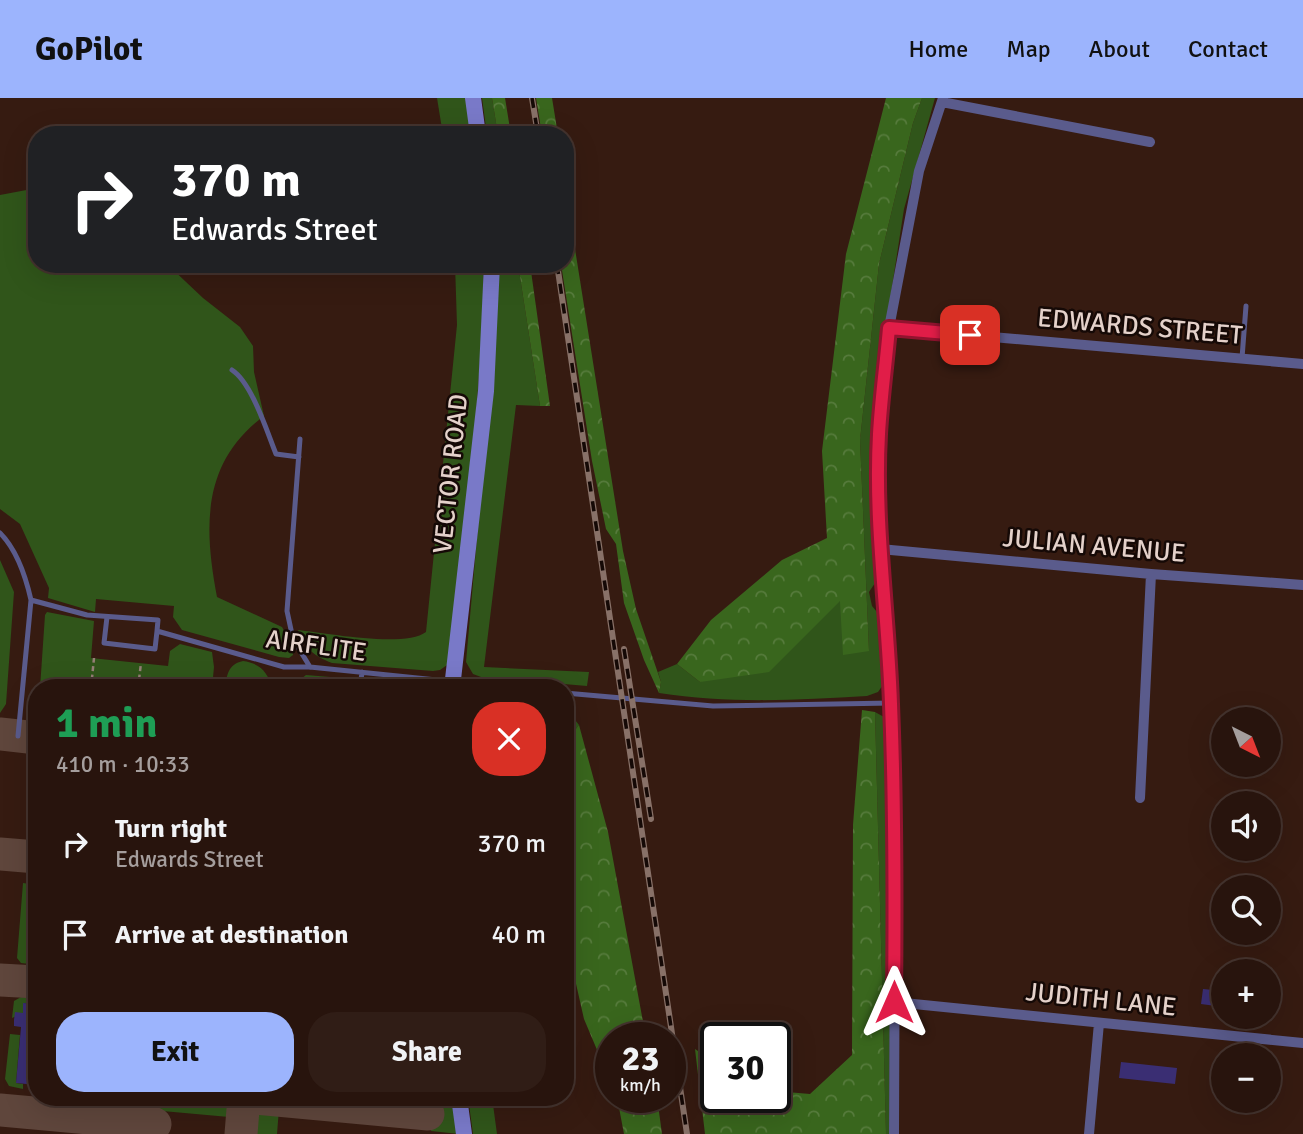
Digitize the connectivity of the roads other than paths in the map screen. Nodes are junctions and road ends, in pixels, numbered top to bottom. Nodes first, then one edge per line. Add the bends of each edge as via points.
1 (473, 98) edge
2 (943, 100) edge
3 (477, 126) edge
4 (1150, 142) dead end
5 (492, 273) edge
6 (1246, 306) dead end
7 (889, 328) junction
8 (1242, 358) junction
9 (1303, 365) edge
10 (232, 370) dead end
11 (300, 439) dead end
12 (299, 457) junction
13 (0, 533) edge
14 (880, 549) junction
15 (1152, 574) junction
16 (1303, 585) edge
17 (31, 600) junction
18 (107, 617) junction
19 (157, 631) junction
20 (310, 667) junction
21 (362, 672) junction
22 (361, 679) edge
23 (411, 679) edge
24 (454, 679) edge
25 (574, 694) edge
26 (891, 703) junction
27 (18, 736) dead end
28 (1140, 798) dead end
29 (894, 1002) junction
30 (1100, 1023) junction
31 (1303, 1043) edge
32 (460, 1106) edge
33 (464, 1134) edge
34 (894, 1134) edge
35 (1090, 1134) edge

1 - 3 street
2 - 4 street
2 - 7 street via 919,171
5 - 24 street, VECTOR ROAD via 486,391
6 - 8 lane
7 - 8 street, EDWARDS STREET
7 - 14 street via 879,435
8 - 9 street, EDWARDS STREET
10 - 12 lane via 248,390 276,454
11 - 12 lane
12 - 20 lane via 287,611 293,639
13 - 17 lane via 11,547
14 - 15 street, JULIAN AVENUE
14 - 26 street
15 - 16 street, JULIAN AVENUE
15 - 28 street
17 - 18 lane, AIRFLITE
17 - 27 lane
18 - 19 lane, AIRFLITE via 158,620
18 - 19 lane via 104,643 155,649
19 - 20 lane, AIRFLITE via 284,667
20 - 21 lane, AIRFLITE
21 - 22 lane
21 - 23 lane, AIRFLITE
25 - 26 lane via 713,706
26 - 29 street
29 - 30 street, JUDITH LANE
29 - 34 street
30 - 31 street, JUDITH LANE
30 - 35 street
32 - 33 street

